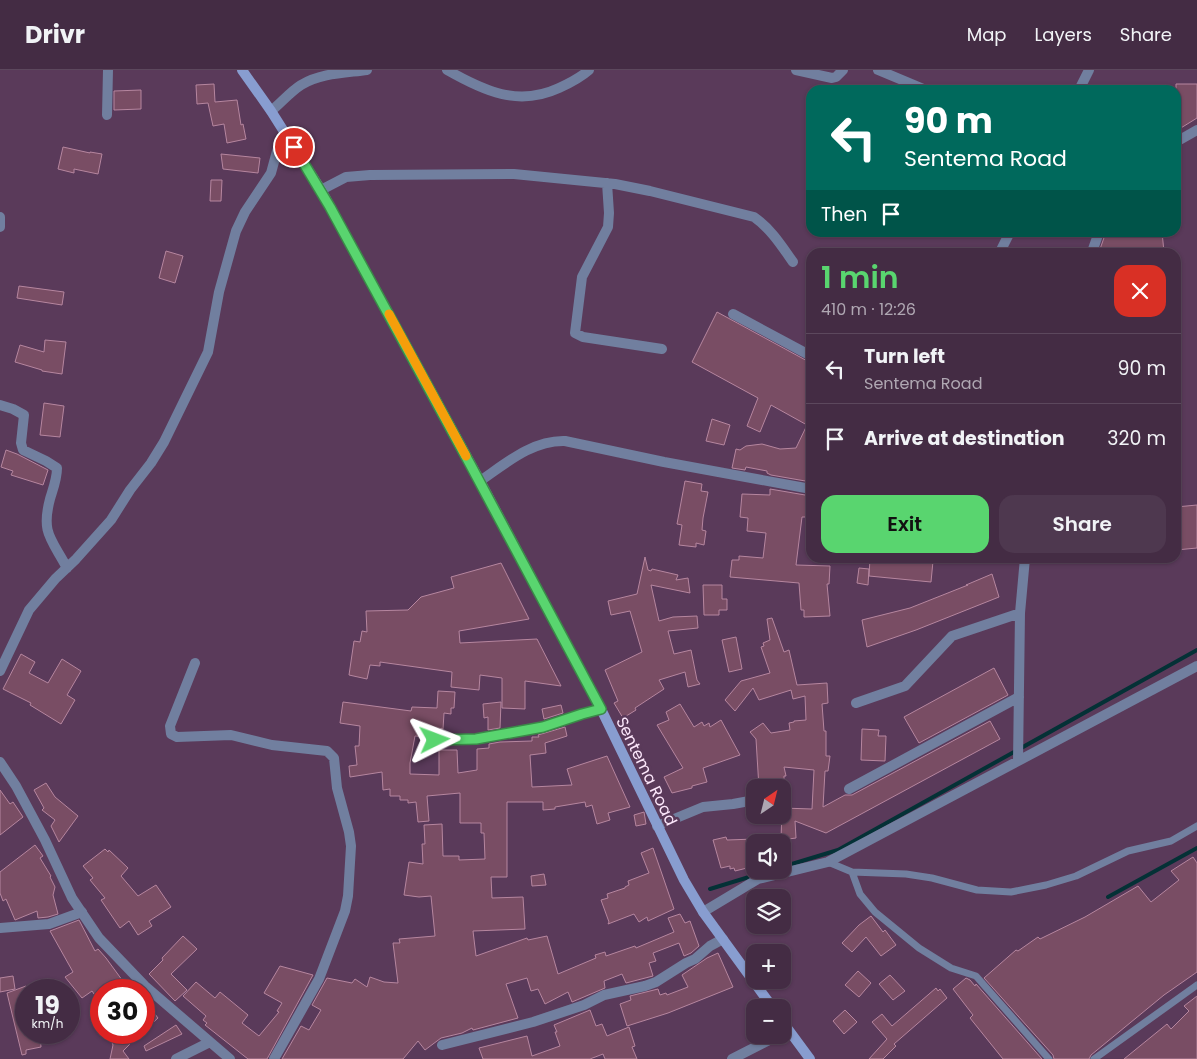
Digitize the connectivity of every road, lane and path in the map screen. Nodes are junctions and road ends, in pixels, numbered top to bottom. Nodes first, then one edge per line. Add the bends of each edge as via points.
1 (108, 70) edge
2 (242, 70) edge
3 (367, 70) edge
4 (589, 70) edge
5 (796, 70) edge
6 (843, 70) edge
7 (878, 70) edge
8 (1089, 70) edge
9 (451, 71) edge
10 (914, 85) edge
11 (1082, 85) edge
12 (271, 111) junction
13 (107, 114) dead end
14 (1197, 130) edge
15 (285, 133) junction
16 (1181, 139) edge
17 (607, 183) junction
18 (321, 190) junction
19 (0, 217) edge
20 (0, 227) edge
21 (793, 262) dead end
22 (733, 314) dead end
23 (662, 349) dead end
24 (806, 353) edge
25 (0, 405) edge
26 (480, 482) junction
27 (806, 488) edge
28 (1025, 563) edge
29 (67, 568) junction
30 (1020, 613) junction
31 (195, 663) dead end
32 (1197, 666) edge
33 (0, 671) edge
34 (1019, 697) junction
35 (856, 703) dead end
36 (601, 709) junction
37 (435, 740) dead end
38 (1018, 756) junction
39 (0, 762) edge
40 (848, 789) dead end
41 (746, 802) edge
42 (658, 826) junction
43 (1197, 826) edge
44 (828, 862) junction
45 (852, 872) junction
46 (82, 912) junction
47 (703, 912) junction
48 (0, 928) edge
49 (723, 940) junction
50 (1197, 984) edge
51 (766, 999) edge
52 (791, 1040) edge
53 (210, 1042) junction
54 (762, 1044) edge
55 (442, 1045) dead end
56 (176, 1059) edge
57 (230, 1059) edge
58 (274, 1059) edge
59 (732, 1059) edge
60 (810, 1059) edge
61 (1049, 1059) edge
62 (1094, 1059) edge

1 - 13 street
2 - 12 main road, Sentema Road
3 - 12 street via 311,80
4 - 9 street via 549,93 520,98 495,93
5 - 6 street via 832,78
7 - 10 street
8 - 11 street
12 - 15 main road, Sentema Road
14 - 16 street
15 - 18 main road, Sentema Road
15 - 29 street via 271,173 236,231 219,292 208,352 164,442 111,520
17 - 18 street via 506,173 370,175 346,177
17 - 21 street via 754,217 765,224
17 - 23 street via 608,227 582,277 575,333
18 - 26 main road, Sentema Road
19 - 20 street
22 - 24 street
25 - 29 street via 24,415 23,450 57,468 46,527
26 - 27 street via 517,456 541,444 556,441
26 - 36 main road, Sentema Road
28 - 30 street
29 - 33 street via 30,610
30 - 34 street
30 - 35 street via 952,636 905,686
31 - 58 street via 170,726 171,734 178,737 231,736 272,745 327,751 334,758 337,788 349,832 350,876 345,911 319,979
32 - 38 street
34 - 38 street
34 - 40 street
36 - 37 street via 543,727 476,739
36 - 42 main road, Sentema Road
38 - 44 street
39 - 46 street via 28,808
41 - 42 street via 704,807
42 - 47 main road, Sentema Road
43 - 45 lane via 1171,841 1128,851 1076,876 1011,892 977,890 932,878
44 - 45 lane
44 - 47 street via 758,879
45 - 61 lane via 860,894 875,912 919,948 951,968 976,976
46 - 48 street via 49,924
46 - 53 street via 119,960
47 - 49 main road, Sentema Road
49 - 51 main road, Sentema Road
49 - 55 street via 656,982 604,995 533,1022
50 - 62 lane
52 - 60 main road
53 - 56 street
53 - 57 street
54 - 59 street

